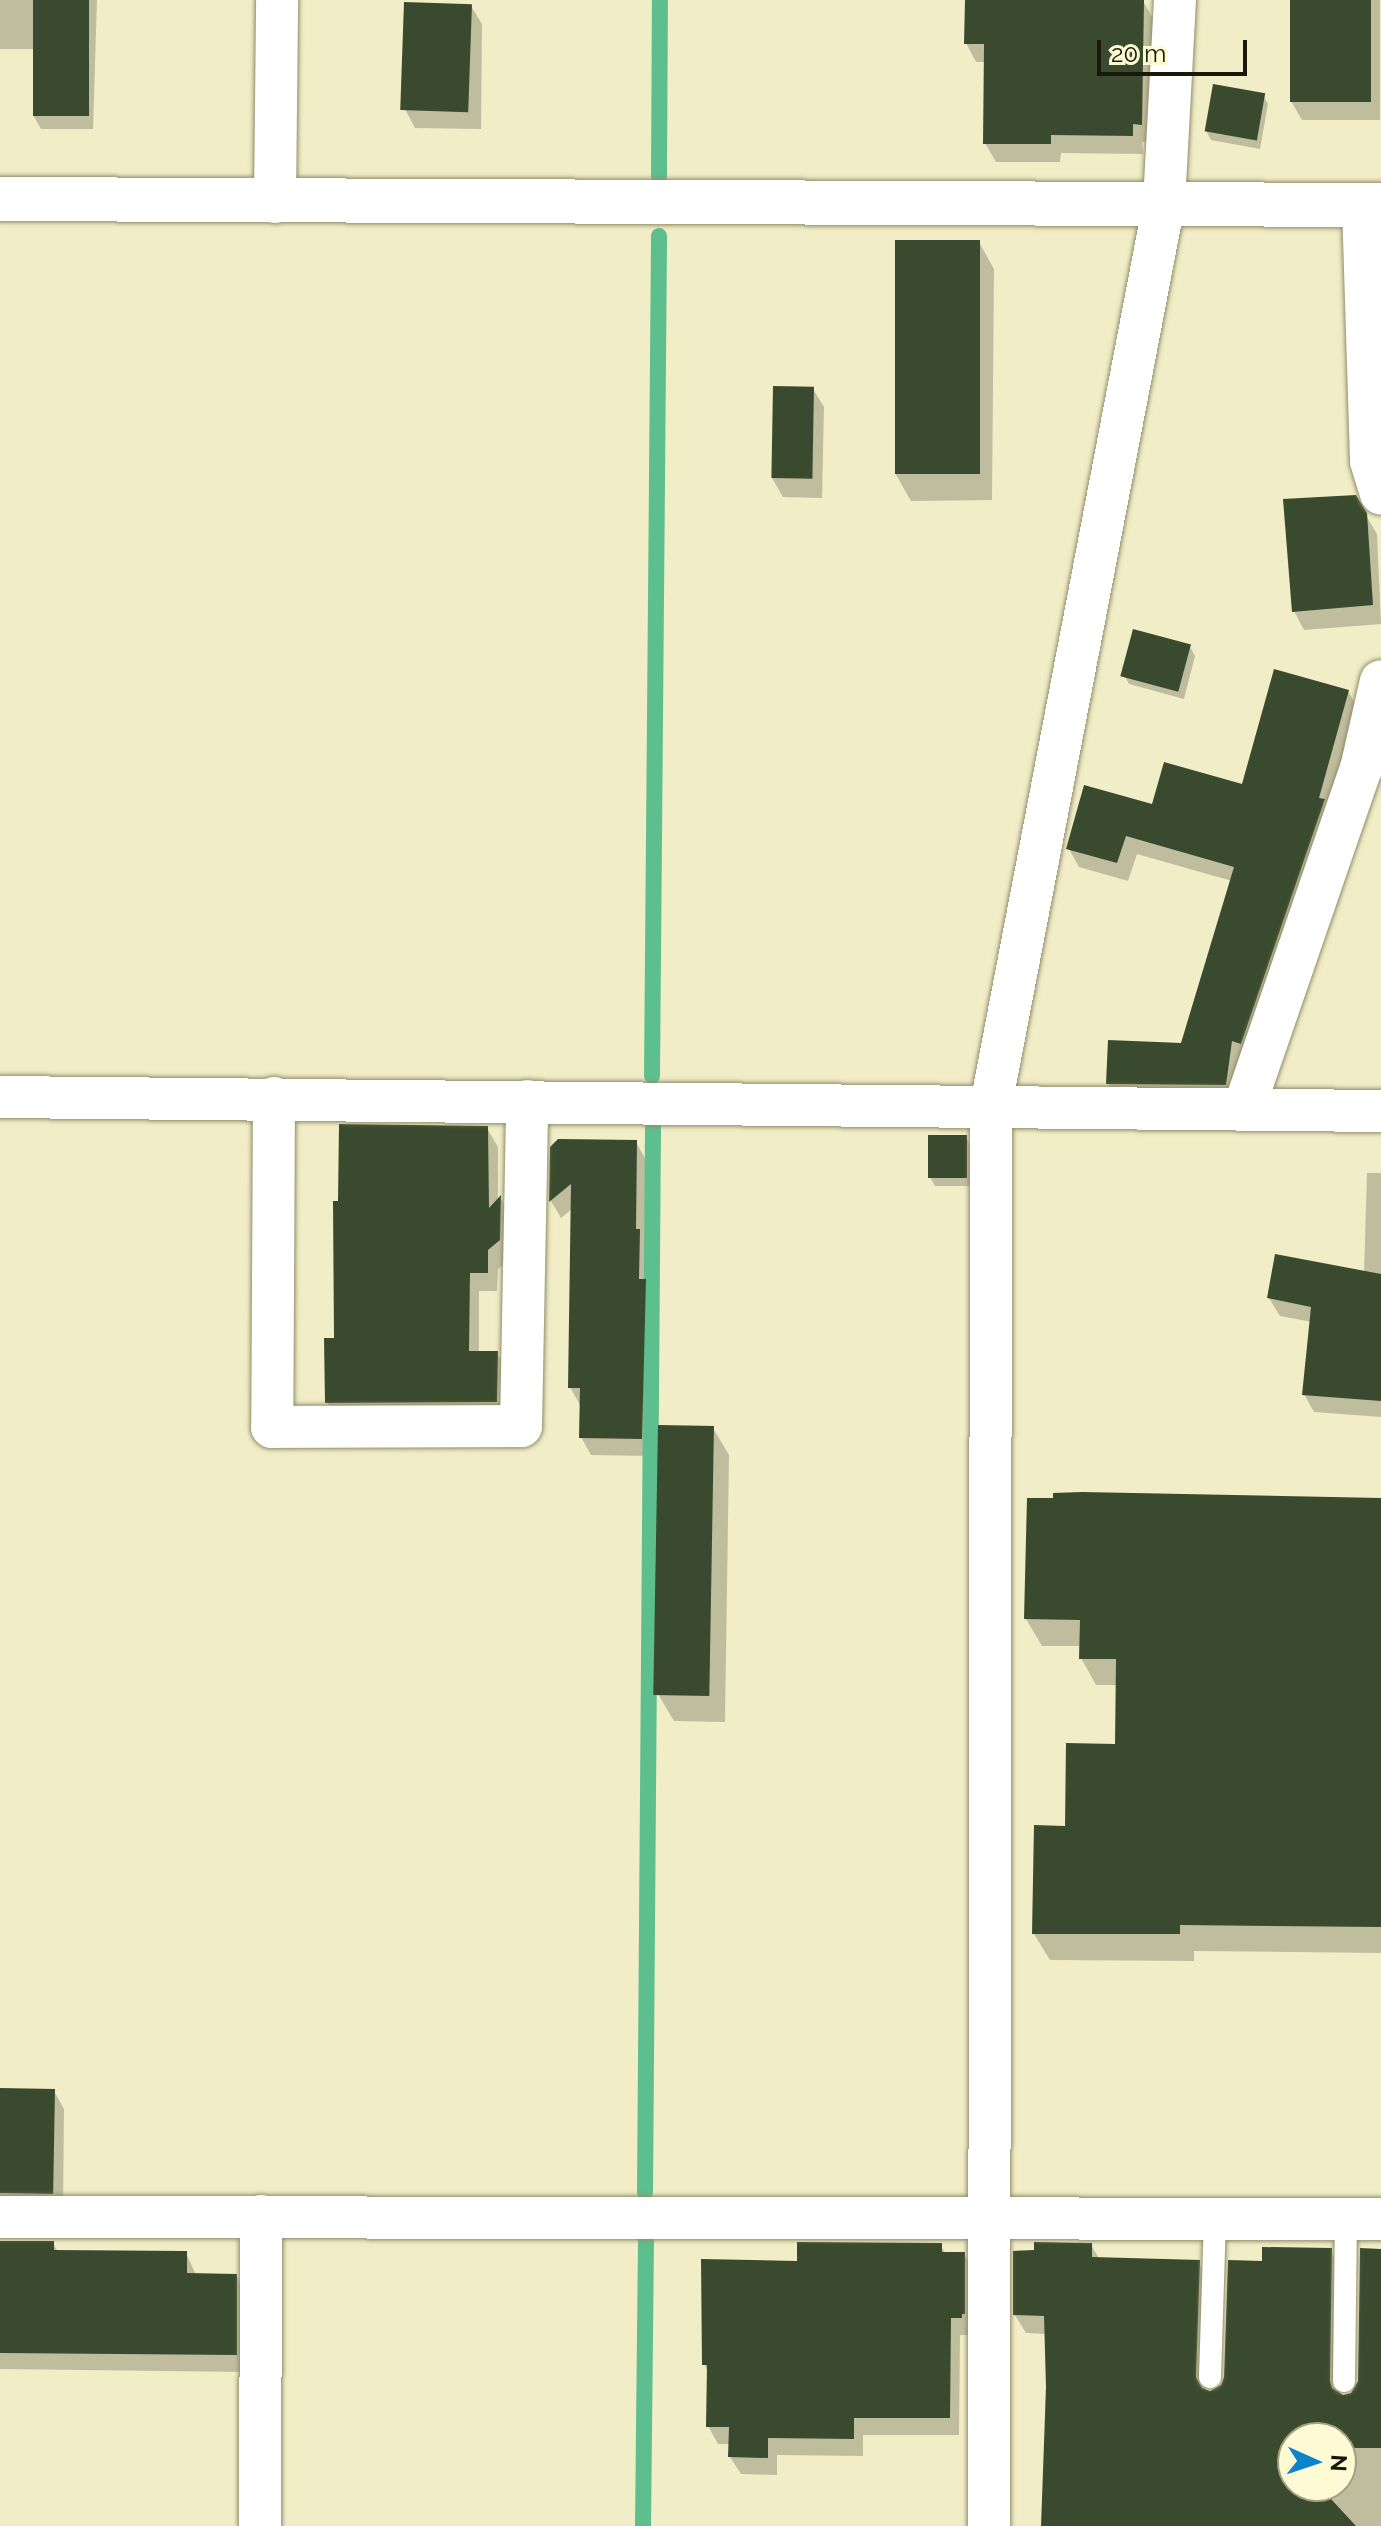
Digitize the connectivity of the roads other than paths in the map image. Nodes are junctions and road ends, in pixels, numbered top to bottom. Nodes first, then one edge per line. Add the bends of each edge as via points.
1 (277, 0) edge
2 (1175, 0) edge
3 (0, 199) edge
4 (275, 202) junction
5 (1164, 203) junction
6 (1372, 205) edge
7 (1381, 494) edge
8 (1381, 681) edge
9 (0, 1097) edge
10 (274, 1098) junction
11 (527, 1101) junction
12 (991, 1105) junction
13 (1244, 1108) junction
14 (1381, 1111) edge
15 (261, 2216) junction
16 (0, 2217) edge
17 (1215, 2217) junction
18 (990, 2219) junction
19 (1363, 2219) edge
20 (1210, 2377) dead end
21 (1344, 2381) dead end
22 (260, 2526) edge
23 (989, 2526) edge

1 - 4 street
2 - 5 street
3 - 4 street
4 - 5 street
5 - 6 street
5 - 12 street
6 - 7 street via 1371,461
8 - 13 street via 1361,769
9 - 10 street
10 - 11 street
10 - 11 street via 272,1427 521,1426
11 - 12 street
12 - 13 street
12 - 18 street
13 - 14 street
15 - 16 street
15 - 18 street
15 - 22 street
17 - 18 street
17 - 19 street
17 - 20 lane
18 - 23 street
19 - 21 lane

